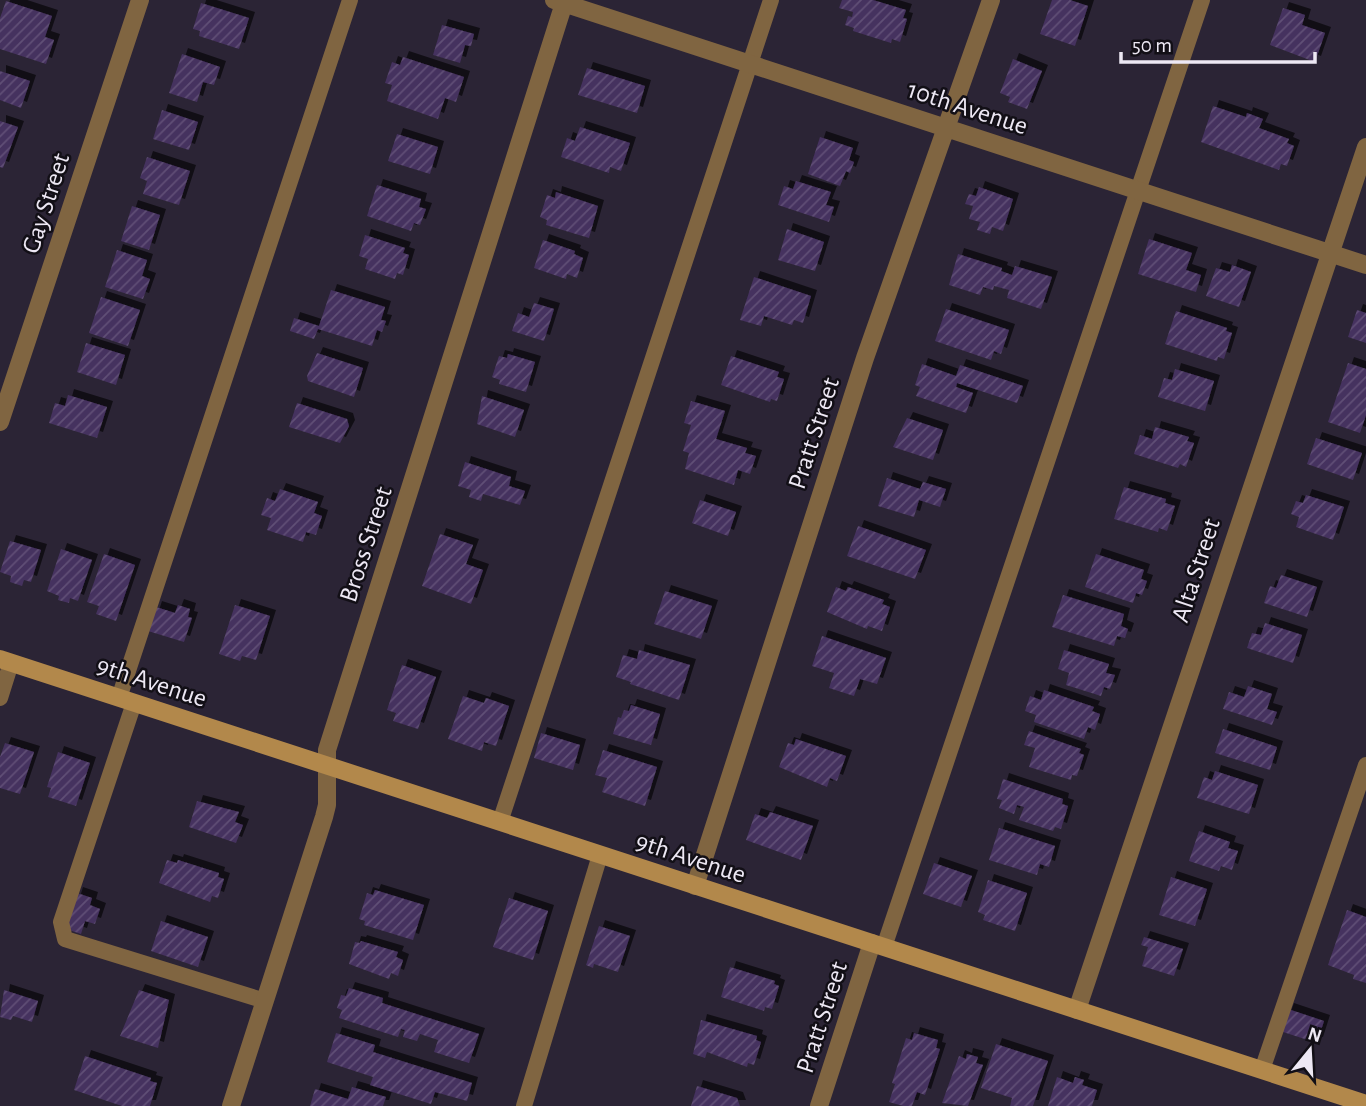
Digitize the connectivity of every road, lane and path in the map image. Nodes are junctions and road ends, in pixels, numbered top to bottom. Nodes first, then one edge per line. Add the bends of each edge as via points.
1 (140, 0) edge
2 (350, 0) edge
3 (771, 0) edge
4 (991, 0) edge
5 (1202, 0) edge
6 (561, 1) edge
7 (750, 64) junction
8 (946, 128) junction
9 (1366, 147) edge
10 (1139, 190) junction
11 (1331, 253) junction
12 (1366, 265) edge
13 (0, 422) edge
14 (6, 661) edge
15 (0, 698) edge
16 (126, 701) junction
17 (1366, 765) edge
18 (325, 766) junction
19 (500, 822) junction
20 (600, 855) junction
21 (695, 886) junction
22 (878, 945) junction
23 (265, 1001) junction
24 (1077, 1010) junction
25 (1262, 1070) junction
26 (1366, 1104) edge
27 (231, 1106) edge
28 (524, 1106) edge
29 (819, 1106) edge

1 - 13 street, Gay Street
2 - 16 lane
3 - 7 lane
4 - 8 street, Pratt Street
5 - 10 lane
6 - 7 street, 10th Avenue
6 - 18 street, Bross Street
7 - 8 street, 10th Avenue
7 - 19 lane
8 - 10 street, 10th Avenue
8 - 21 street, Pratt Street via 865,358
9 - 11 street, Alta Street
10 - 11 street, 10th Avenue
10 - 22 lane
11 - 12 street, 10th Avenue
11 - 24 street, Alta Street
14 - 15 lane
14 - 16 main road, 9th Avenue
16 - 18 main road, 9th Avenue
16 - 23 lane via 61,922 65,939
17 - 25 lane
18 - 19 main road, 9th Avenue
18 - 23 street, Bross Street via 327,805
19 - 20 main road, 9th Avenue
20 - 21 main road, 9th Avenue
20 - 28 lane
21 - 22 main road, 9th Avenue
22 - 24 main road, 9th Avenue
22 - 29 street, Pratt Street
23 - 27 street, Bross Street
24 - 25 main road, 9th Avenue
25 - 26 main road, 9th Avenue

